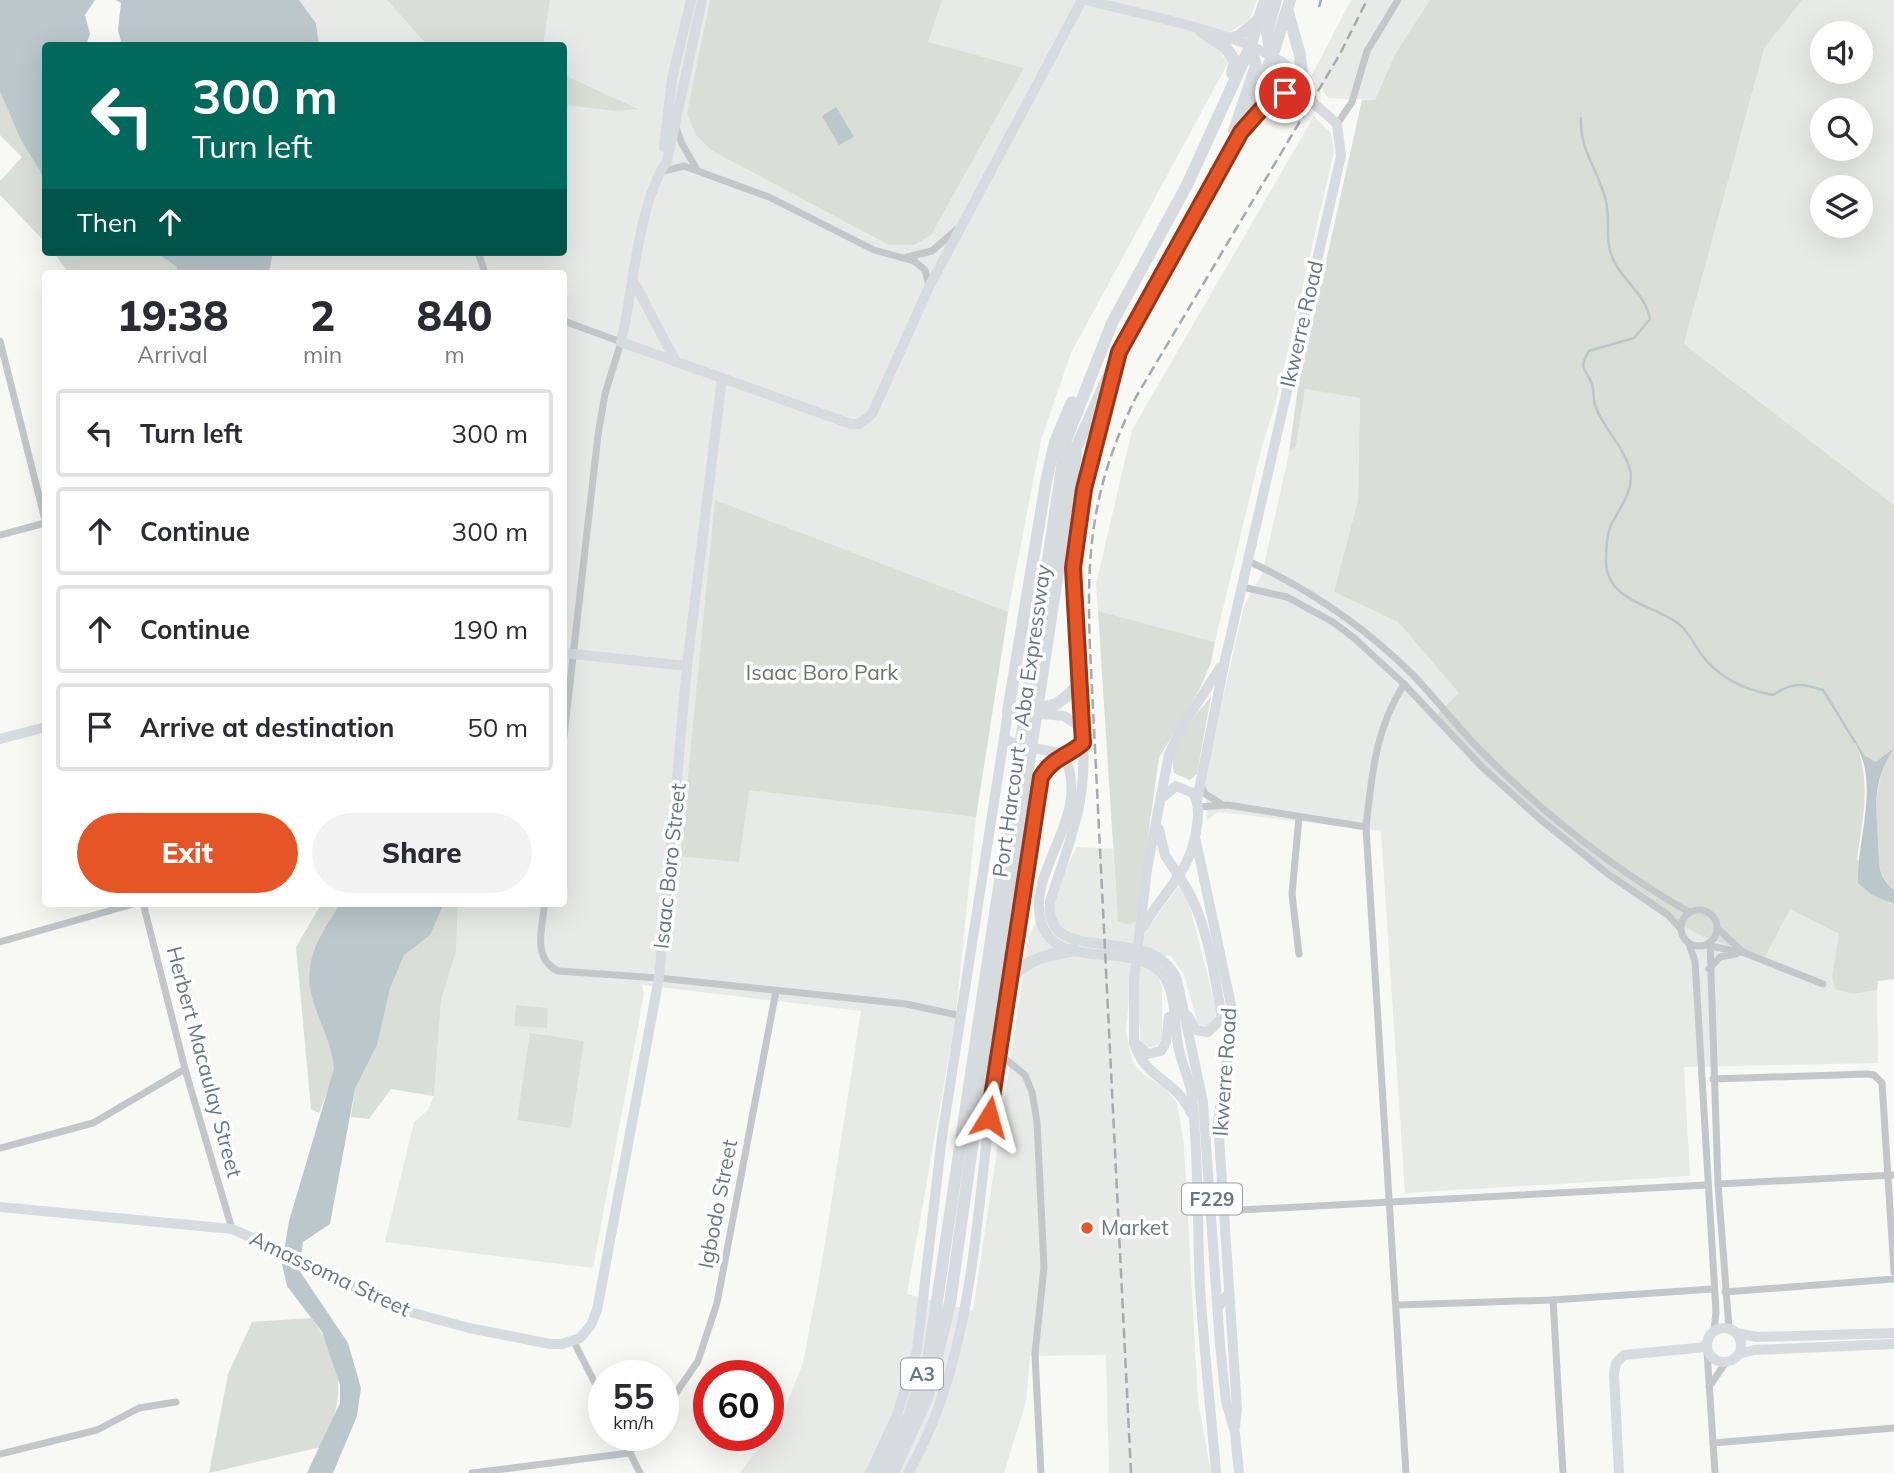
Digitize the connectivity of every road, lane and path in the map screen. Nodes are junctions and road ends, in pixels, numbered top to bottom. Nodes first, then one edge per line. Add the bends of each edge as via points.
1 (691, 0) edge
2 (702, 0) edge
3 (1084, 0) edge
4 (1265, 0) edge
5 (1276, 0) edge
6 (1398, 0) edge
7 (1289, 5) edge
8 (1260, 19) junction
9 (1201, 31) junction
10 (1229, 39) junction
11 (1250, 47) junction
12 (1272, 57) junction
13 (1305, 94) junction
14 (1224, 104) junction
15 (674, 122) junction
16 (1337, 124) junction
17 (1241, 132) junction
18 (1227, 162) junction
19 (696, 169) junction
20 (660, 172) junction
21 (962, 224) junction
22 (903, 257) junction
23 (634, 282) junction
24 (929, 286) junction
25 (567, 322) edge
26 (1112, 323) junction
27 (0, 341) edge
28 (621, 342) junction
29 (1119, 352) junction
30 (677, 362) junction
31 (722, 378) junction
32 (1063, 494) junction
33 (42, 511) edge
34 (42, 524) edge
35 (0, 535) edge
36 (1248, 561) junction
37 (1242, 587) junction
38 (568, 654) edge
39 (1225, 660) junction
40 (687, 666) junction
41 (567, 674) edge
42 (1404, 684) junction
43 (1078, 685) junction
44 (1010, 692) junction
45 (1008, 712) junction
46 (42, 728) edge
47 (1082, 728) junction
48 (0, 739) edge
49 (1005, 739) junction
50 (1083, 743) junction
51 (1063, 754) junction
52 (1200, 782) junction
53 (1161, 798) junction
54 (1197, 803) junction
55 (1228, 805) junction
56 (1299, 817) junction
57 (1158, 818) junction
58 (1072, 820) junction
59 (1366, 827) junction
60 (1196, 841) junction
61 (1180, 878) junction
62 (123, 907) edge
63 (144, 907) edge
64 (545, 907) edge
65 (1689, 912) junction
66 (1680, 928) junction
67 (1717, 928) junction
68 (1141, 930) junction
69 (0, 942) edge
70 (1689, 944) junction
71 (1710, 944) junction
72 (1074, 950) junction
73 (1745, 953) junction
74 (1299, 954) dead end
75 (1709, 969) junction
76 (1168, 972) junction
77 (659, 978) junction
78 (1823, 984) dead end
79 (775, 991) junction
80 (1170, 997) junction
81 (1182, 1002) junction
82 (991, 1013) junction
83 (962, 1016) junction
84 (1003, 1024) junction
85 (1134, 1042) junction
86 (998, 1053) junction
87 (185, 1069) junction
88 (1713, 1079) junction
89 (1193, 1119) junction
90 (0, 1148) edge
91 (1891, 1175) edge
92 (1718, 1184) junction
93 (1707, 1185) junction
94 (1391, 1204) junction
95 (0, 1207) edge
96 (1222, 1210) junction
97 (232, 1229) junction
98 (949, 1271) junction
99 (1894, 1272) edge
100 (1894, 1279) edge
101 (1712, 1289) junction
102 (1725, 1292) junction
103 (1228, 1294) junction
104 (1553, 1300) junction
105 (1398, 1305) junction
106 (1219, 1306) junction
107 (1714, 1330) junction
108 (1733, 1330) junction
109 (1894, 1333) edge
110 (574, 1342) junction
111 (1220, 1345) junction
112 (1894, 1345) edge
113 (1204, 1346) junction
114 (1707, 1349) junction
115 (1739, 1354) junction
116 (1726, 1362) junction
117 (588, 1370) edge
118 (1709, 1387) junction
119 (679, 1389) edge
120 (176, 1402) dead end
121 (1894, 1428) edge
122 (1235, 1433) junction
123 (1713, 1443) junction
124 (629, 1453) joint
125 (0, 1454) edge
126 (472, 1473) edge
127 (640, 1473) edge
128 (870, 1473) edge
129 (881, 1473) edge
130 (893, 1473) edge
131 (908, 1473) edge
132 (1041, 1473) edge
133 (1216, 1473) edge
134 (1239, 1473) edge
135 (1406, 1473) edge
136 (1563, 1473) edge
137 (1619, 1473) edge
138 (1715, 1473) edge

1 - 20 street via 672,79
2 - 15 street
3 - 9 street
3 - 21 street
4 - 8 highway, Port Harcourt - Aba Expressway / A3
5 - 12 highway via 1267,33
6 - 16 street via 1367,51 1352,102
7 - 12 highway, Port Harcourt - Aba Expressway / A3
7 - 13 highway
8 - 10 highway
8 - 11 highway, Port Harcourt - Aba Expressway / A3
9 - 10 street
9 - 14 highway via 1234,57
10 - 11 street
11 - 12 street
11 - 14 highway, Port Harcourt - Aba Expressway / A3
11 - 18 highway via 1256,66
12 - 13 street via 1283,63
12 - 17 highway, Port Harcourt - Aba Expressway / A3
13 - 16 street
13 - 17 highway via 1278,93
14 - 26 highway, Port Harcourt - Aba Expressway / A3 via 1187,185
15 - 19 street
15 - 20 street via 667,161
16 - 36 street, Ikwerre Road via 1342,156
17 - 18 highway, Port Harcourt - Aba Expressway / A3
18 - 29 highway, Port Harcourt - Aba Expressway / A3
19 - 20 street via 684,166
19 - 22 street via 769,197 874,250
20 - 23 street via 647,211
21 - 22 street via 932,251
21 - 24 street
22 - 24 street via 920,265
23 - 28 street
23 - 30 street
24 - 31 street via 872,414 859,424 837,421
25 - 28 street
26 - 32 highway, Port Harcourt - Aba Expressway / A3 via 1066,440
26 - 44 highway via 1055,442
27 - 33 street
28 - 30 street
28 - 38 street via 598,435
29 - 32 highway, Port Harcourt - Aba Expressway / A3 via 1077,446
29 - 43 highway via 1084,489 1073,568
30 - 31 street
31 - 40 street, Isaac Boro Street
32 - 82 highway, Port Harcourt - Aba Expressway / A3
32 - 98 highway, Port Harcourt - Aba Expressway / A3
34 - 35 street
36 - 37 street, Ikwerre Road
36 - 65 street via 1320,598 1362,628 1538,803 1615,864
37 - 39 street, Ikwerre Road
37 - 42 street via 1287,597 1333,622
38 - 40 street
38 - 41 street
39 - 52 street, Ikwerre Road
39 - 53 street, Ikwerre Road via 1175,739
40 - 77 street, Isaac Boro Street
42 - 59 street via 1381,731
42 - 66 street via 1482,767 1541,820
43 - 44 highway via 1060,702 1042,708
43 - 47 highway
44 - 45 highway
45 - 47 main road via 1064,716
45 - 49 main road
46 - 48 street
47 - 50 main road
49 - 51 main road
49 - 83 main road
50 - 51 main road
50 - 58 main road via 1083,782
51 - 58 main road via 1072,775
51 - 84 main road via 1041,777
52 - 54 street, Ikwerre Road
52 - 55 street via 1205,794
53 - 54 street via 1181,785
53 - 57 street, Ikwerre Road
54 - 55 street
54 - 60 street, Ikwerre Road
55 - 56 street
56 - 59 street
56 - 74 street via 1293,894
57 - 61 street via 1165,855
57 - 68 street, Ikwerre Road
58 - 72 main road via 1038,904 1048,938
58 - 76 main road via 1050,902 1048,915 1053,926 1073,940 1154,953
59 - 94 street
60 - 61 street, Ikwerre Road
60 - 96 street, Ikwerre Road via 1231,1004 1218,1122
61 - 68 street, Ikwerre Road
61 - 81 main road via 1200,918 1222,1018 1213,1030 1201,1032 1192,1025
62 - 69 street
63 - 87 street, Herbert Macaulay Street
64 - 77 street via 541,947 547,966 558,971
65 - 66 street
65 - 67 street via 1707,912
66 - 70 street
67 - 71 street
67 - 73 street
68 - 85 street, Ikwerre Road via 1134,980
70 - 71 street
70 - 93 street via 1695,961
71 - 73 street
71 - 75 street
72 - 76 main road via 1143,961
72 - 82 highway via 1046,955 1016,970
73 - 75 street via 1720,957
73 - 78 street
75 - 88 street
76 - 80 main road, F229
76 - 81 main road, F229
77 - 79 street
77 - 110 street, Isaac Boro Street via 597,1310 585,1333
79 - 83 street via 906,1004
79 - 119 street, Igbodo Street via 717,1303 698,1361
80 - 85 main road via 1161,1051 1148,1054
80 - 89 main road, F229 via 1192,1094
81 - 106 main road, F229 via 1203,1102
82 - 98 highway, Port Harcourt - Aba Expressway / A3
83 - 84 main road
83 - 128 main road via 942,1137 917,1350 897,1415
84 - 86 main road
85 - 89 main road via 1146,1069 1179,1093
86 - 131 main road via 967,1293 934,1421
86 - 132 street via 1025,1074 1037,1122 1044,1267 1035,1354
87 - 90 street via 93,1124
87 - 97 street, Herbert Macaulay Street
88 - 91 street via 1874,1075 1882,1083
88 - 92 street
89 - 113 main road, Ikwerre Road / F229
91 - 92 street
91 - 99 street
92 - 102 street
93 - 94 street
93 - 101 street
94 - 96 street
94 - 105 street
95 - 97 street, Amassoma Street
96 - 103 street, Ikwerre Road
97 - 110 street, Amassoma Street via 395,1308 550,1343
98 - 129 highway, Port Harcourt - Aba Expressway / A3 via 909,1416
98 - 130 highway, Port Harcourt - Aba Expressway / A3 via 944,1338 927,1398
100 - 102 street
101 - 104 street
101 - 107 street
102 - 108 street
103 - 106 main road
103 - 122 street, Ikwerre Road
104 - 105 street
104 - 136 street
105 - 135 street
106 - 111 main road, F229
107 - 108 street
107 - 114 street
108 - 109 street via 1757,1337
108 - 115 street via 1741,1343
110 - 117 street
111 - 113 main road
111 - 122 main road, F229
112 - 115 street
113 - 133 main road, Ikwerre Road / F229
114 - 116 street via 1716,1360
114 - 118 street
114 - 137 street via 1624,1355 1616,1363
115 - 116 street
116 - 118 street
118 - 123 street
120 - 125 street via 139,1408 97,1430
121 - 123 street
122 - 134 main road, Ikwerre Road / F229
123 - 138 street
124 - 126 street
124 - 127 street

